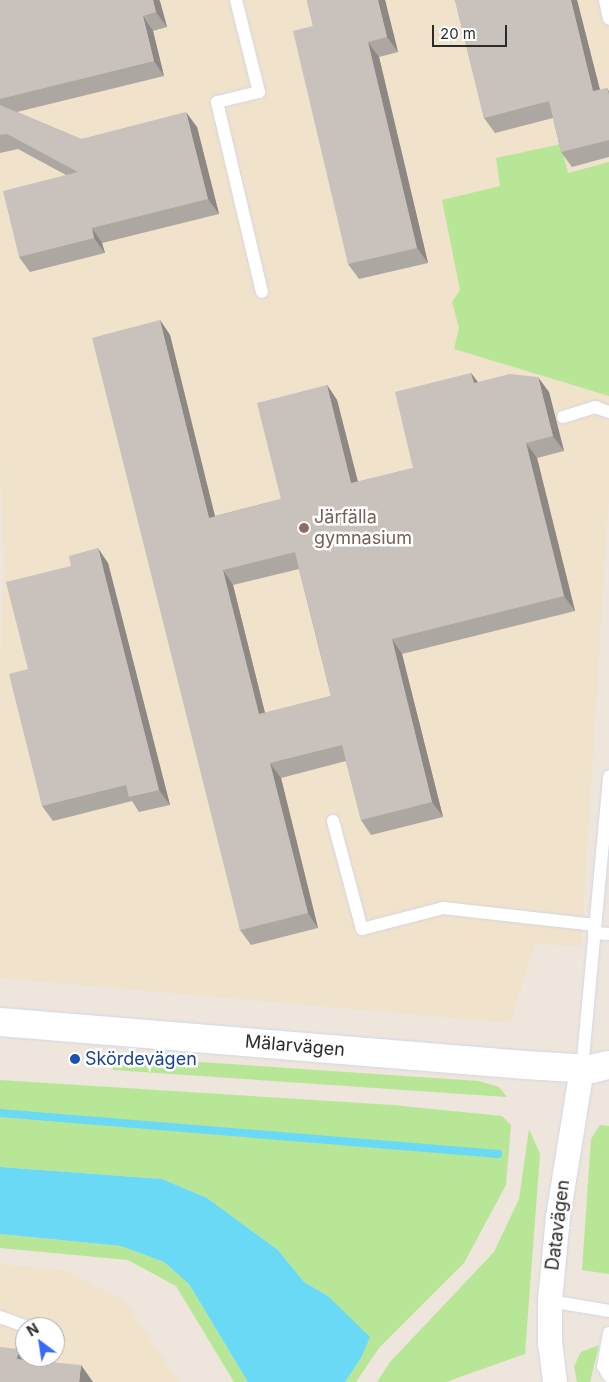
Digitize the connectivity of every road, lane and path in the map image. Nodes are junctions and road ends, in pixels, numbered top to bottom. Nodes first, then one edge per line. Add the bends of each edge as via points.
1 (236, 0) edge
2 (605, 0) edge
3 (609, 18) edge
4 (262, 292) dead end
5 (609, 412) edge
6 (562, 417) dead end
7 (609, 776) edge
8 (608, 799) edge
9 (333, 821) dead end
10 (605, 865) edge
11 (595, 929) junction
12 (609, 934) edge
13 (0, 1022) edge
14 (598, 1069) edge
15 (550, 1301) junction
16 (609, 1311) edge
17 (0, 1317) edge
18 (15, 1322) edge
19 (609, 1333) edge
20 (609, 1376) edge
21 (555, 1382) edge

1 - 4 lane via 259,92 217,102
2 - 3 lane
5 - 6 lane via 595,407
7 - 8 lane
8 - 10 lane
9 - 11 lane via 362,929 443,908
10 - 11 lane
11 - 12 lane
11 - 14 lane
13 - 14 street, Mälarvägen
14 - 15 street, Datavägen via 558,1216
15 - 16 lane
15 - 21 street, Datavägen
17 - 18 lane
19 - 20 lane via 603,1366

